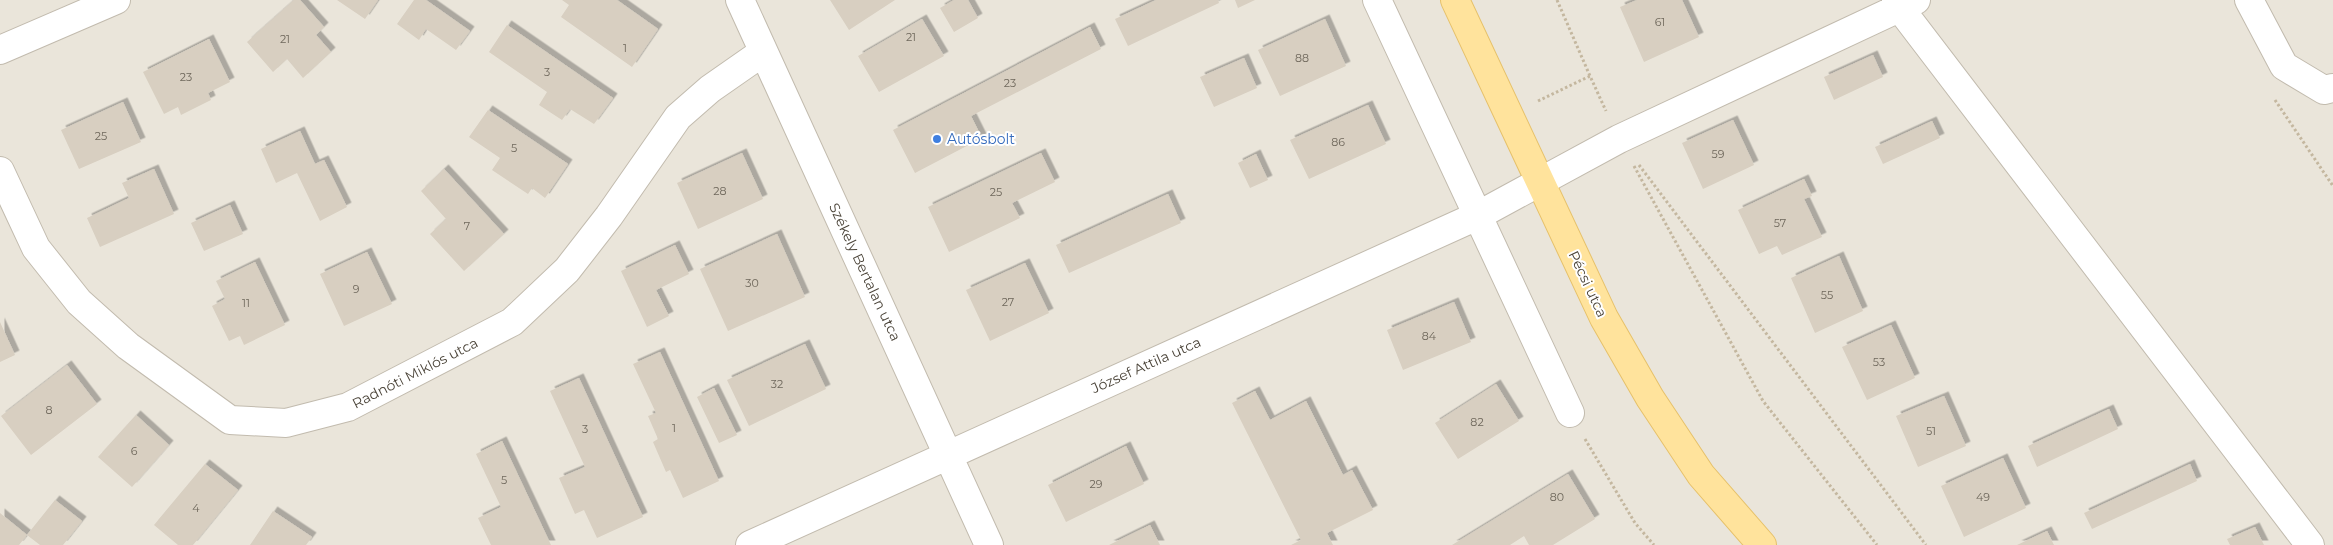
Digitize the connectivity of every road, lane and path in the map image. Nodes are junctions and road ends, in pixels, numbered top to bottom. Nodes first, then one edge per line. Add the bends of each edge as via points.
1 (116, 0) edge
2 (740, 0) edge
3 (1377, 0) edge
4 (1455, 0) edge
5 (1557, 0) edge
6 (2249, 0) edge
7 (1904, 2) edge
8 (0, 50) edge
9 (763, 52) junction
10 (1590, 76) junction
11 (2333, 88) edge
12 (1508, 115) junction
13 (1619, 139) junction
14 (0, 171) edge
15 (1540, 182) junction
16 (1476, 216) junction
17 (1570, 413) joint
18 (949, 454) junction
19 (750, 545) edge
20 (989, 545) edge
21 (1654, 545) edge
22 (1762, 545) edge
23 (1877, 545) edge
24 (1926, 545) edge
25 (2310, 545) edge

1 - 8 street
2 - 9 street, Székely Bertalan utca
3 - 16 street
4 - 12 main road, Pécsi utca
5 - 10 path
6 - 11 street via 2284,66 2324,90
7 - 13 street, József Attila utca
7 - 25 street
9 - 14 street, Radnóti Miklós utca via 710,89 678,117 567,270 512,322 348,408 286,423 230,420 128,346 79,302 36,248
9 - 18 street, Székely Bertalan utca
10 - 12 path
10 - 13 path
12 - 15 main road, Pécsi utca
13 - 15 street, József Attila utca
13 - 23 path via 1763,401
13 - 24 path
15 - 16 street, József Attila utca
15 - 22 main road, Pécsi utca via 1604,318 1650,398 1701,475
16 - 17 street
16 - 18 street, József Attila utca
17 - 21 path via 1635,524
18 - 19 street, József Attila utca
18 - 20 street, Székely Bertalan utca

